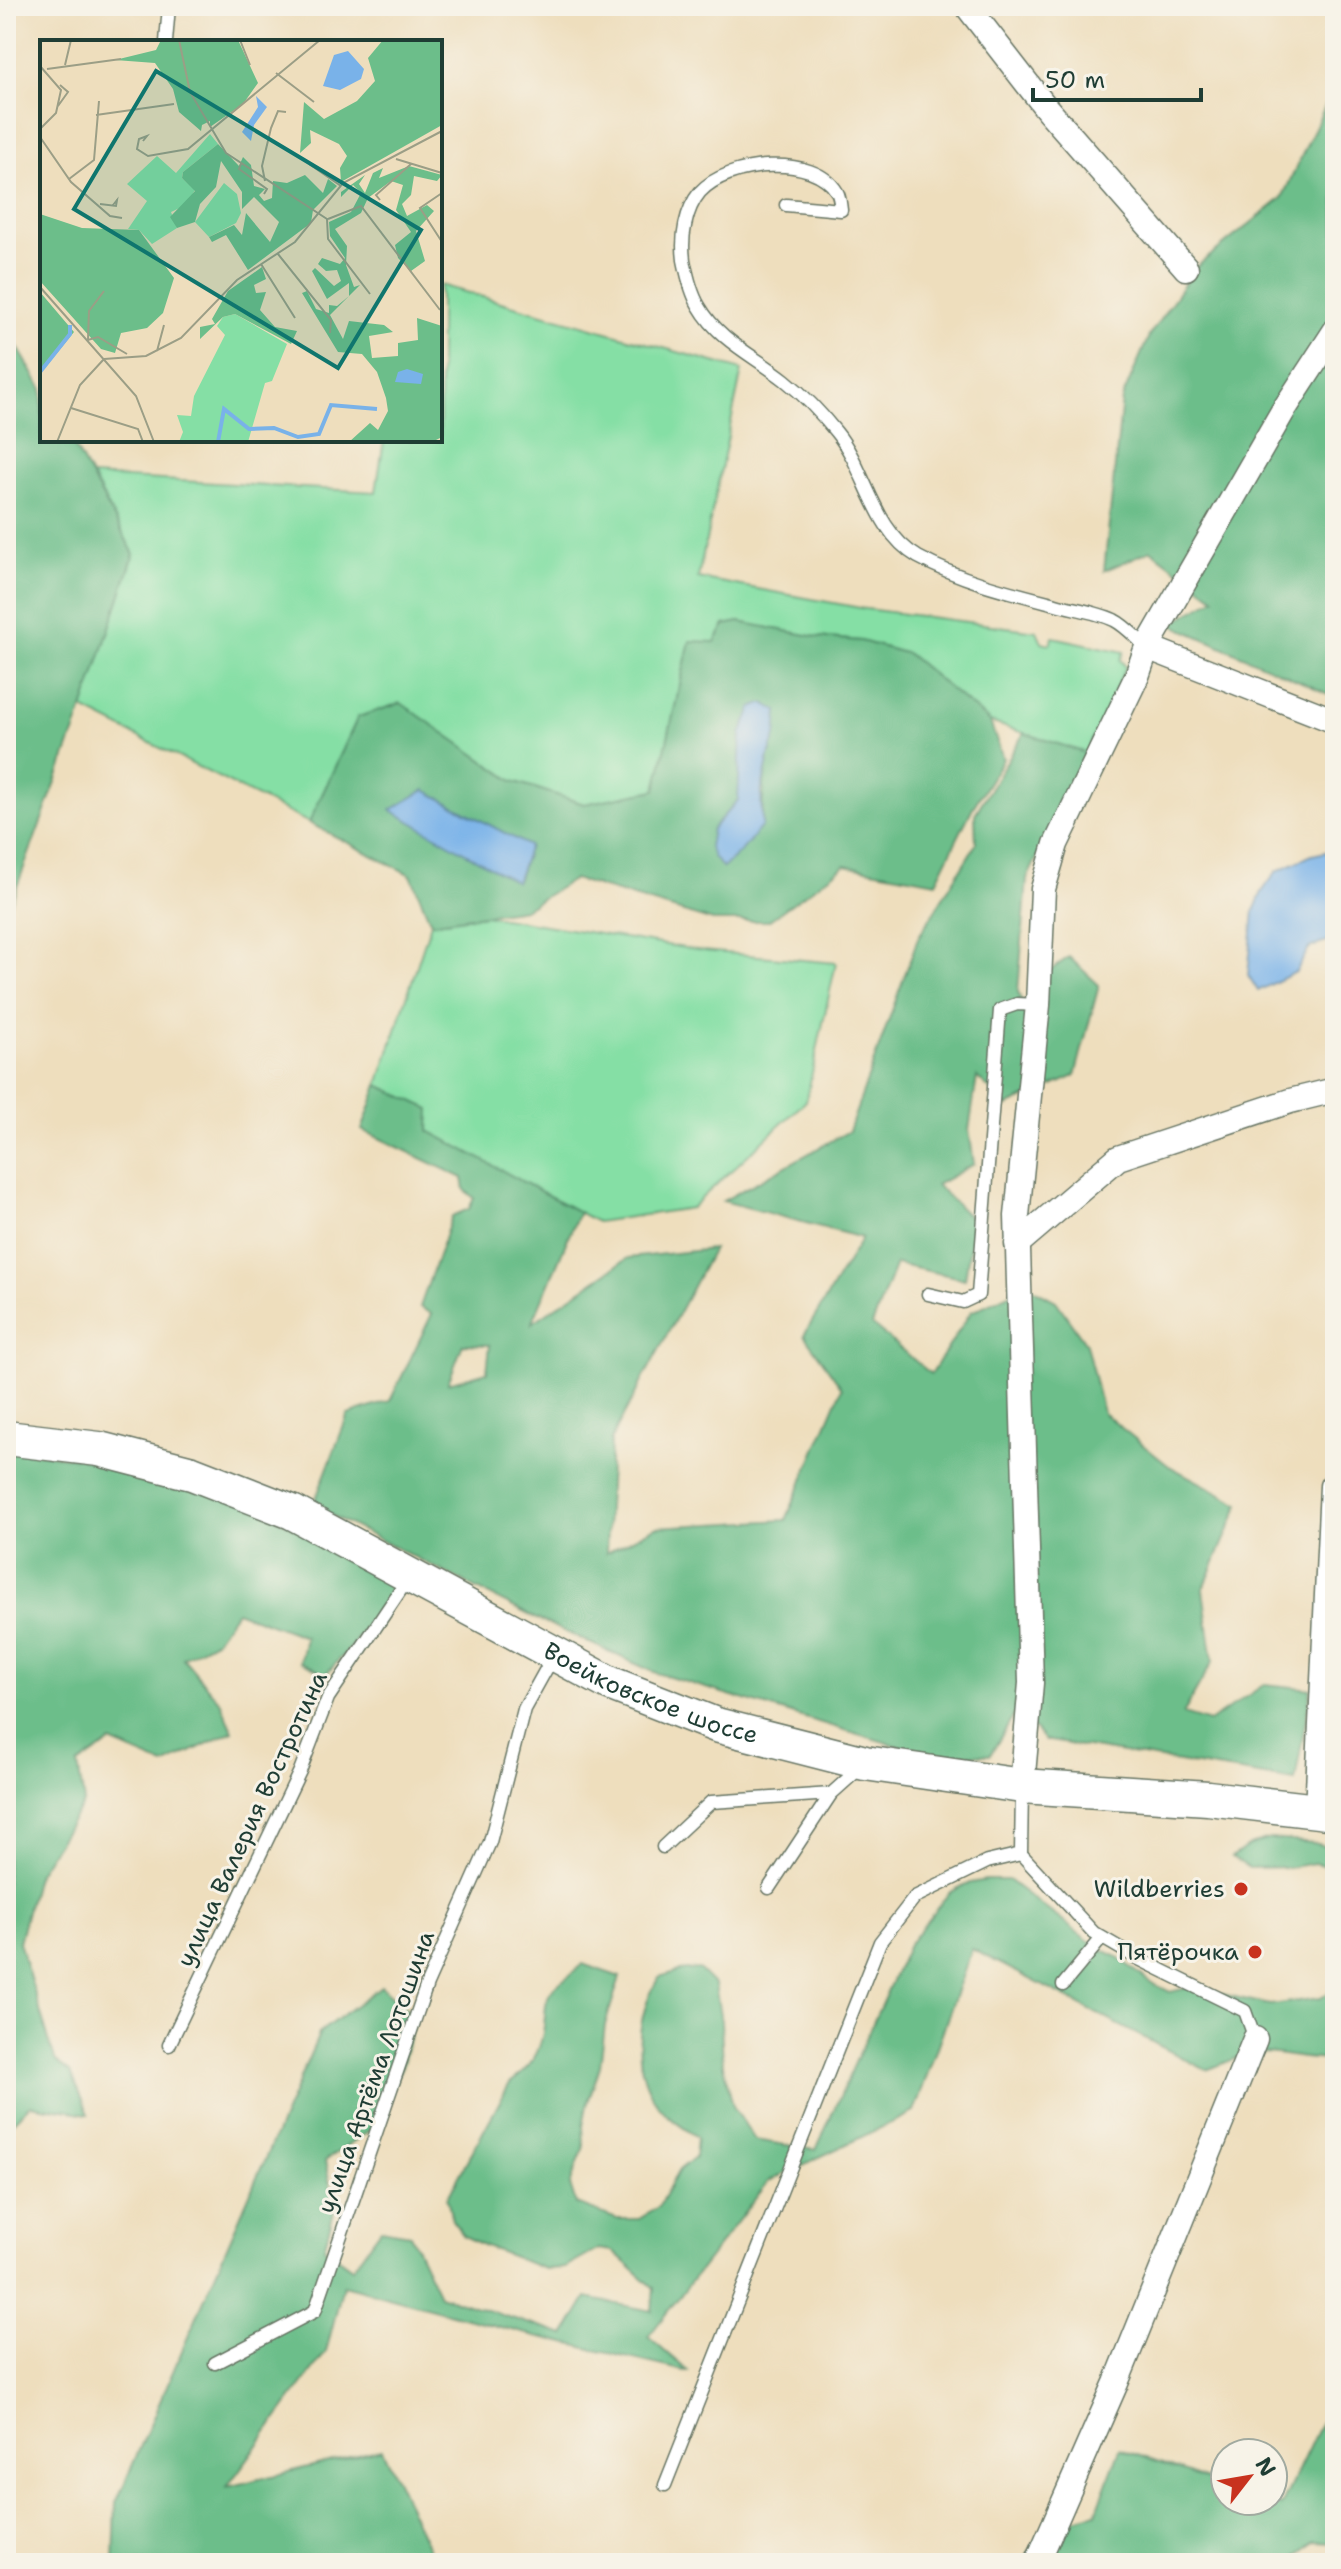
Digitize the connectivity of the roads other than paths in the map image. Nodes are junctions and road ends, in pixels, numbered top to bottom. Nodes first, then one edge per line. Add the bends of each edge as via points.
1 (169, 6) edge
2 (967, 6) edge
3 (166, 40) edge
4 (786, 205) dead end
5 (1186, 268) dead end
6 (1335, 331) edge
7 (1147, 647) junction
8 (1335, 721) edge
9 (1038, 1005) junction
10 (1335, 1090) edge
11 (1017, 1244) junction
12 (928, 1294) dead end
13 (6, 1438) edge
14 (1332, 1486) dead end
15 (410, 1576) junction
16 (555, 1654) junction
17 (865, 1763) junction
18 (1022, 1786) junction
19 (831, 1794) junction
20 (1326, 1812) edge
21 (663, 1847) dead end
22 (1021, 1854) junction
23 (769, 1888) dead end
24 (1102, 1938) junction
25 (1063, 1985) dead end
26 (1255, 2039) joint
27 (169, 2045) dead end
28 (215, 2363) dead end
29 (665, 2485) dead end
30 (1037, 2563) edge

1 - 3 lane
2 - 5 street via 1047,109
4 - 7 lane via 841,210 829,182 808,171 744,167 700,192 688,216 681,240 684,256 698,305 721,336 783,379 840,436 885,523 904,548 1010,593 1114,620
6 - 7 street
7 - 8 street
7 - 9 street via 1056,844 1043,889
9 - 11 street
9 - 12 lane via 1000,1010 978,1295 963,1302
10 - 11 street via 1118,1158
11 - 18 street via 1031,1683
13 - 15 street, Воейковское шоссе via 99,1449 192,1473 292,1512
14 - 20 street
15 - 16 street, Воейковское шоссе
15 - 27 lane, улица Валерия Востротина via 328,1698 300,1771
16 - 17 street, Воейковское шоссе via 609,1683 716,1725
16 - 28 lane, улица Артёма Лотошина via 524,1709 490,1842 427,1984 315,2311
17 - 18 street, Воейковское шоссе
17 - 19 lane
18 - 20 street, Воейковское шоссе
18 - 22 lane
19 - 21 lane via 711,1802
19 - 23 lane
22 - 24 lane
22 - 29 lane via 987,1862 915,1897 880,1942
24 - 25 lane
24 - 26 lane via 1245,2011
26 - 30 street

